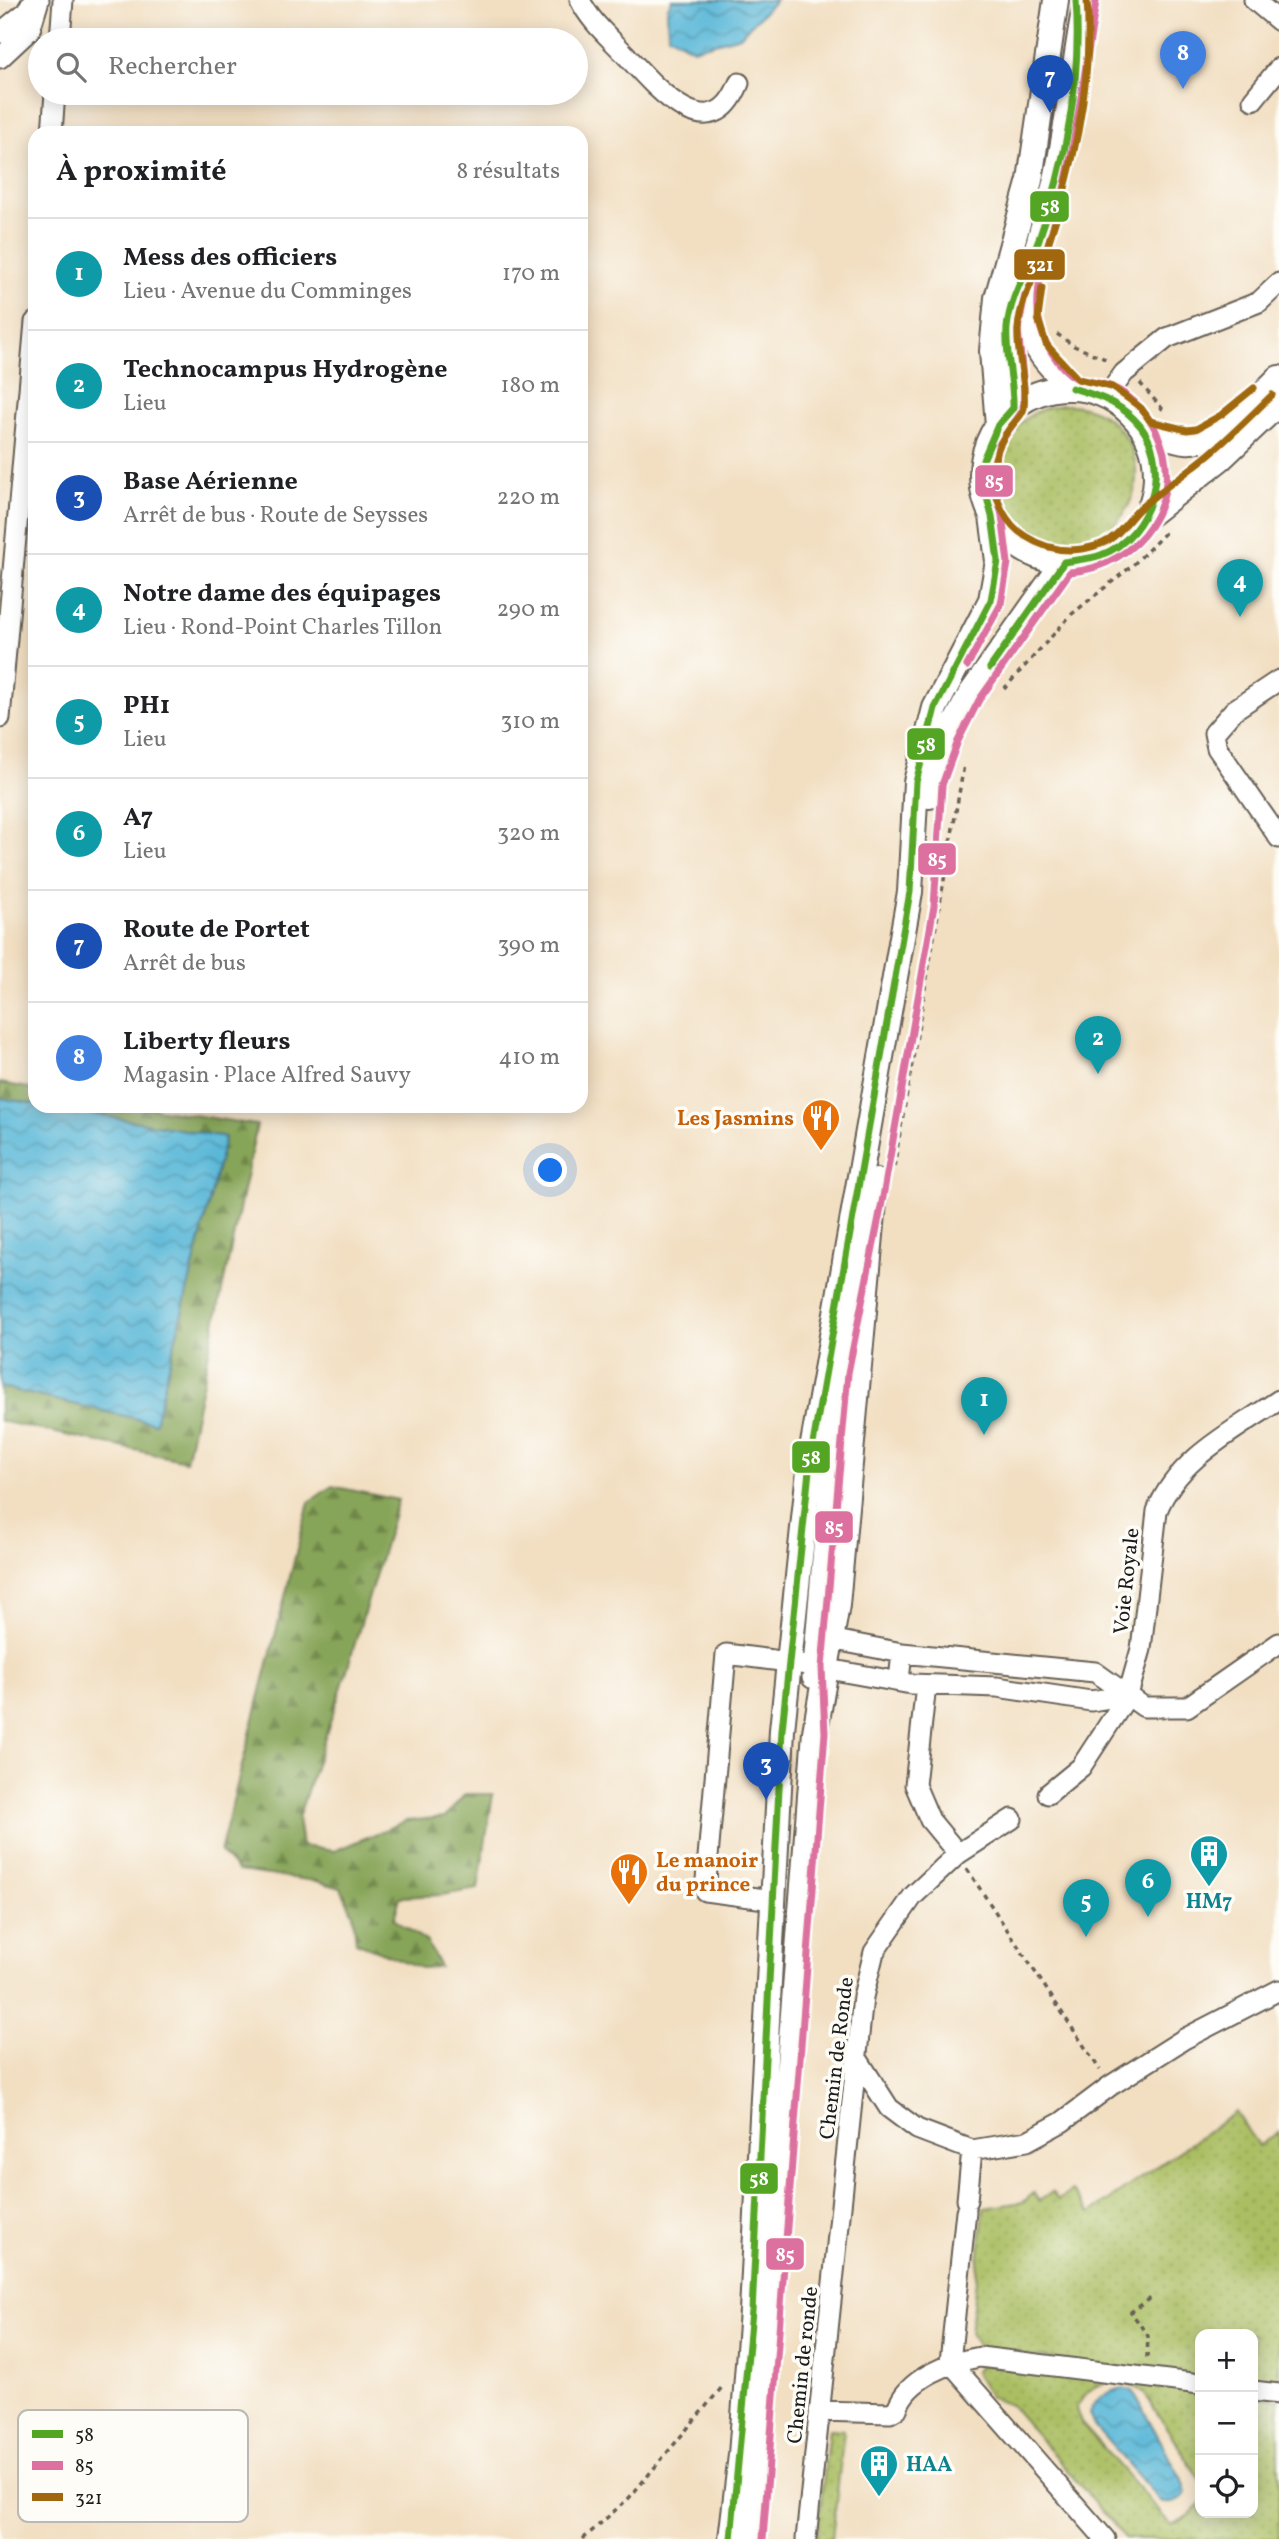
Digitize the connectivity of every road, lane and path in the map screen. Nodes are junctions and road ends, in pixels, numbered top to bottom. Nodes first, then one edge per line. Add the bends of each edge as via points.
1 (26, 0) edge
2 (33, 0) edge
3 (39, 0) edge
4 (63, 0) edge
5 (580, 0) edge
6 (1056, 0) edge
7 (1076, 0) edge
8 (1086, 0) edge
9 (1254, 0) edge
10 (0, 18) edge
11 (1279, 21) edge
12 (31, 28) edge
13 (61, 28) edge
14 (28, 32) edge
15 (0, 33) edge
16 (1079, 37) junction
17 (0, 58) edge
18 (1279, 68) edge
19 (739, 83) dead end
20 (1253, 100) dead end
21 (54, 105) edge
22 (53, 126) edge
23 (1037, 244) junction
24 (1279, 283) edge
25 (1054, 330) dead end
26 (1125, 373) junction
27 (1279, 378) edge
28 (1072, 388) junction
29 (28, 395) edge
30 (1107, 396) junction
31 (1279, 403) edge
32 (1005, 417) junction
33 (1171, 417) dead end
34 (1144, 430) junction
35 (992, 516) junction
36 (1145, 518) junction
37 (1170, 528) dead end
38 (1064, 562) junction
39 (3, 656) edge
40 (1279, 680) edge
41 (1002, 691) dead end
42 (0, 718) edge
43 (965, 760) dead end
44 (1279, 838) edge
45 (893, 1176) dead end
46 (1279, 1400) edge
47 (817, 1603) junction
48 (1279, 1643) edge
49 (902, 1653) junction
50 (814, 1658) junction
51 (899, 1680) junction
52 (926, 1685) junction
53 (1128, 1695) junction
54 (1048, 1794) dead end
55 (1012, 1819) dead end
56 (957, 1854) junction
57 (773, 1900) junction
58 (1279, 1990) edge
59 (857, 2058) junction
60 (1110, 2086) junction
61 (972, 2150) junction
62 (843, 2195) joint
63 (1154, 2296) dead end
64 (950, 2362) junction
65 (730, 2377) dead end
66 (1145, 2377) junction
67 (1195, 2383) edge
68 (1258, 2391) edge
69 (1279, 2394) edge
70 (820, 2411) junction
71 (583, 2539) edge
72 (731, 2539) edge
73 (752, 2539) edge
74 (806, 2539) edge
75 (1105, 2539) edge

1 - 10 street
2 - 15 street via 26,12
3 - 12 street
4 - 13 street
5 - 19 street via 599,28 681,108 696,114 725,108
6 - 32 main road via 1030,180 997,298 992,351
7 - 16 street
8 - 16 main road
9 - 11 street
14 - 17 street
16 - 23 main road via 1067,130
18 - 20 street
21 - 22 street
23 - 28 main road via 1027,319 1037,349
23 - 32 street via 1016,289 1007,329 1014,387
24 - 26 street via 1258,302 1167,338
25 - 26 path
26 - 30 street
26 - 33 path
27 - 34 main road via 1250,407 1211,435 1187,441
28 - 30 main road
28 - 32 main road via 1045,391
29 - 39 street
30 - 34 main road
31 - 36 main road via 1221,458
32 - 35 main road via 988,442 982,470
34 - 36 main road via 1152,446 1156,474
35 - 38 main road via 1022,548
35 - 47 main road via 998,561 991,600 935,708 916,782 909,892 810,1461
36 - 38 main road via 1116,548 1091,559
37 - 41 path via 1072,614
38 - 47 main road via 970,695 948,737 932,783 924,904 873,1195
39 - 42 street
40 - 44 street via 1234,710 1214,733 1217,748
43 - 45 path
46 - 53 street, Voie Royale via 1196,1457 1163,1495 1157,1511 1141,1649
47 - 50 main road
47 - 50 main road
48 - 53 street via 1187,1707 1143,1707
49 - 50 street
49 - 51 street
49 - 53 street via 1095,1672
50 - 51 street
50 - 57 main road via 782,1730
50 - 57 street via 726,1654 705,1891
50 - 73 main road via 815,1732
51 - 52 street
52 - 53 street via 997,1687 1091,1701
52 - 56 street via 915,1786 930,1820
53 - 54 street, Voie Royale via 1081,1767
55 - 56 street, Chemin de Ronde
56 - 59 street, Chemin de Ronde via 913,1896 874,1952 863,1997
56 - 60 path
57 - 72 main road via 751,2325
58 - 60 street via 1213,2022
59 - 61 street via 889,2108 917,2129
59 - 62 street, Chemin de Ronde
60 - 61 street via 1027,2141
61 - 64 street
62 - 70 street, Chemin de ronde
63 - 66 path via 1131,2312 1148,2336
64 - 66 street via 979,2357
64 - 70 street via 902,2395 897,2409 890,2413
64 - 75 street
65 - 71 path via 629,2498
66 - 67 street
68 - 69 street
70 - 74 street, Chemin de ronde

